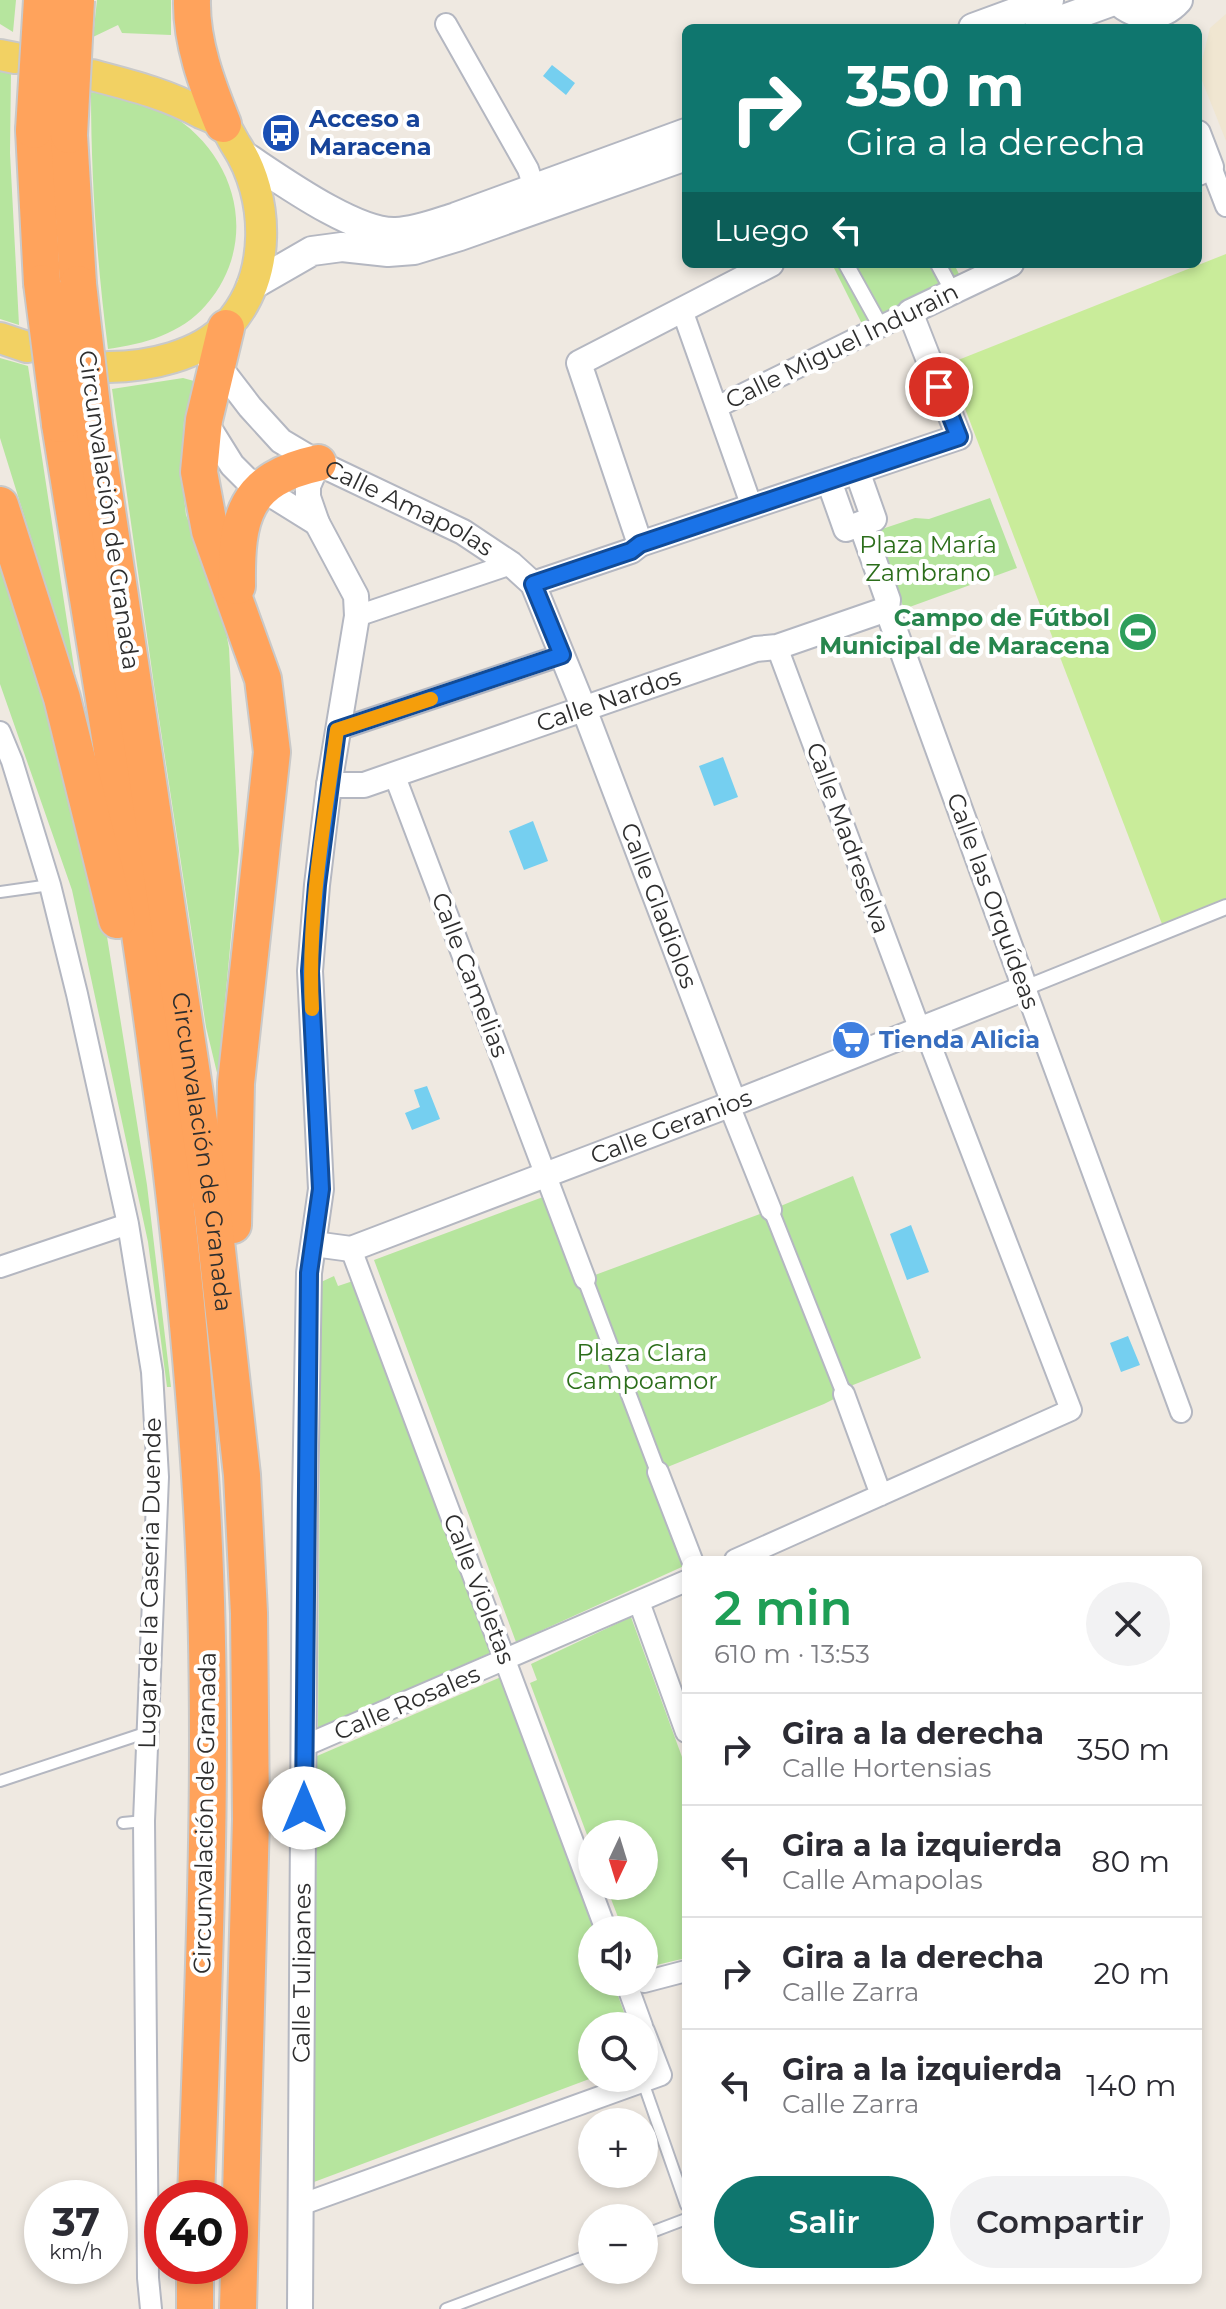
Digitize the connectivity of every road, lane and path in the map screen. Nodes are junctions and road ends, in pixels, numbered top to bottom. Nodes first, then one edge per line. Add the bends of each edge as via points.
1 (42, 0) edge
2 (76, 0) edge
3 (192, 0) edge
4 (1049, 0) edge
5 (1117, 0) edge
6 (1169, 13) edge
7 (446, 24) dead end
8 (984, 24) edge
9 (1050, 24) edge
10 (92, 75) dead end
11 (223, 124) junction
12 (51, 132) junction
13 (682, 134) edge
14 (243, 155) junction
15 (682, 157) edge
16 (1204, 170) edge
17 (534, 187) junction
18 (1226, 206) edge
19 (763, 268) edge
20 (848, 268) edge
21 (940, 268) edge
22 (1003, 268) edge
23 (251, 286) junction
24 (953, 292) junction
25 (682, 310) junction
26 (910, 312) junction
27 (881, 327) junction
28 (226, 328) junction
29 (181, 354) junction
30 (217, 364) junction
31 (109, 367) dead end
32 (717, 407) junction
33 (204, 420) junction
34 (77, 424) junction
35 (318, 463) junction
36 (857, 471) junction
37 (829, 481) junction
38 (260, 489) junction
39 (0, 505) edge
40 (752, 507) junction
41 (317, 523) junction
42 (861, 524) junction
43 (640, 544) junction
44 (511, 564) junction
45 (533, 584) junction
46 (239, 608) junction
47 (887, 609) junction
48 (357, 616) junction
49 (777, 647) junction
50 (562, 655) junction
51 (584, 709) junction
52 (337, 730) junction
53 (0, 732) edge
54 (394, 774) junction
55 (329, 785) junction
56 (50, 885) junction
57 (0, 892) edge
58 (1226, 907) edge
59 (1025, 988) junction
60 (922, 1029) junction
61 (157, 1045) junction
62 (732, 1104) junction
63 (545, 1175) junction
64 (771, 1210) joint
65 (128, 1224) junction
66 (314, 1244) junction
67 (351, 1249) junction
68 (1, 1265) edge
69 (585, 1279) joint
70 (225, 1314) junction
71 (844, 1394) joint
72 (1181, 1412) dead end
73 (658, 1472) joint
74 (881, 1495) junction
75 (690, 1556) edge
76 (744, 1556) edge
77 (682, 1583) edge
78 (639, 1602) junction
79 (506, 1661) junction
80 (682, 1721) edge
81 (148, 1732) junction
82 (304, 1746) junction
83 (0, 1781) edge
84 (601, 1916) edge
85 (682, 1972) edge
86 (658, 1978) edge
87 (613, 2092) edge
88 (656, 2092) edge
89 (197, 2180) edge
90 (682, 2190) edge
91 (300, 2205) junction
92 (682, 2221) edge
93 (658, 2230) edge
94 (578, 2259) edge
95 (195, 2284) edge
96 (150, 2308) edge
97 (195, 2309) edge
98 (238, 2309) edge
99 (300, 2309) edge
100 (446, 2309) edge

1 - 12 highway, Circunvalación de Granada, bridge
2 - 12 highway, Circunvalación de Granada, bridge
3 - 11 highway via 197,42
4 - 8 main road
5 - 6 main road via 1137,13
5 - 9 main road
7 - 17 street
10 - 11 main road via 158,93
11 - 14 main road
12 - 34 highway, Circunvalación de Granada, bridge via 78,284
12 - 34 highway, Circunvalación de Granada, bridge via 42,283
13 - 17 main road
14 - 17 main road via 321,204 368,227 394,233 420,229
14 - 23 main road via 261,212
15 - 23 main road via 414,250 312,251
16 - 18 street
19 - 25 street
20 - 27 street
21 - 24 street
22 - 24 street, Calle Miguel Indurain
23 - 28 main road
24 - 26 street, Calle Miguel Indurain
25 - 32 street
25 - 43 street via 579,363
26 - 27 street, Calle Miguel Indurain
26 - 36 street via 959,437
27 - 32 street, Calle Miguel Indurain
28 - 29 main road
28 - 30 highway
29 - 30 street
29 - 31 main road via 156,363
30 - 33 highway
30 - 35 street, Calle Amapolas via 281,441
32 - 40 street
33 - 38 street via 232,465
33 - 46 highway via 199,472 207,517
34 - 61 highway, Circunvalación de Granada
34 - 70 highway, Circunvalación de Granada via 190,1052
35 - 38 highway via 296,467
35 - 41 street, Calle Tulipanes via 307,492
35 - 44 street, Calle Amapolas via 463,532
36 - 37 street
36 - 42 street, Calle las Orquídeas via 874,519
37 - 40 street
37 - 42 street via 846,529
38 - 41 street
38 - 46 highway via 240,525
39 - 61 highway via 62,698 134,1005
40 - 43 street
41 - 48 street, Calle Tulipanes via 356,596
42 - 47 street, Calle las Orquídeas
43 - 45 street
44 - 45 street, Calle Amapolas
44 - 48 street
45 - 50 street, Calle Amapolas
46 - 70 highway via 263,679 272,752 236,1083 235,1255
47 - 49 street, Calle Nardos
47 - 59 street, Calle las Orquídeas
48 - 52 street, Calle Tulipanes
49 - 51 street, Calle Nardos via 756,649
49 - 60 street, Calle Madreselva
50 - 51 street, Calle Amapolas
50 - 52 street
51 - 54 street, Calle Nardos
51 - 62 street, Calle Gladiolos
52 - 55 street, Calle Tulipanes
53 - 56 street, Lugar de la Caseria Duende
54 - 55 street, Calle Nardos via 364,785
54 - 63 street, Calle Camelias
55 - 66 street, Calle Tulipanes via 310,971 321,1189
56 - 57 lane
56 - 65 street, Lugar de la Caseria Duende
58 - 59 street
59 - 60 street, Calle Geranios
59 - 72 street, Calle las Orquídeas
60 - 62 street, Calle Geranios
60 - 74 street, Calle Madreselva via 1071,1410
61 - 89 highway, Circunvalación de Granada via 195,1406 206,1602 209,1779
62 - 63 street, Calle Geranios
62 - 64 street
63 - 67 street, Calle Geranios
63 - 69 street
64 - 71 street
65 - 68 street
65 - 81 street, Lugar de la Caseria Duende via 152,1372 158,1477
66 - 67 street, Calle Geranios
66 - 82 street, Calle Tulipanes via 309,1273
67 - 79 street, Calle Violetas
69 - 73 street
70 - 98 highway, Circunvalación de Granada via 242,1475 251,1703
71 - 74 street
73 - 75 street
74 - 76 street
77 - 78 street, Calle Rosales
78 - 79 street, Calle Rosales
78 - 80 street
79 - 82 street, Calle Rosales
79 - 84 street, Calle Violetas
81 - 83 lane
81 - 96 street, Lugar de la Caseria Duende via 133,1822
82 - 91 street, Calle Tulipanes
85 - 86 street
87 - 91 street
88 - 90 lane
91 - 99 street, Calle Tulipanes
92 - 93 lane
94 - 100 lane
95 - 97 highway

